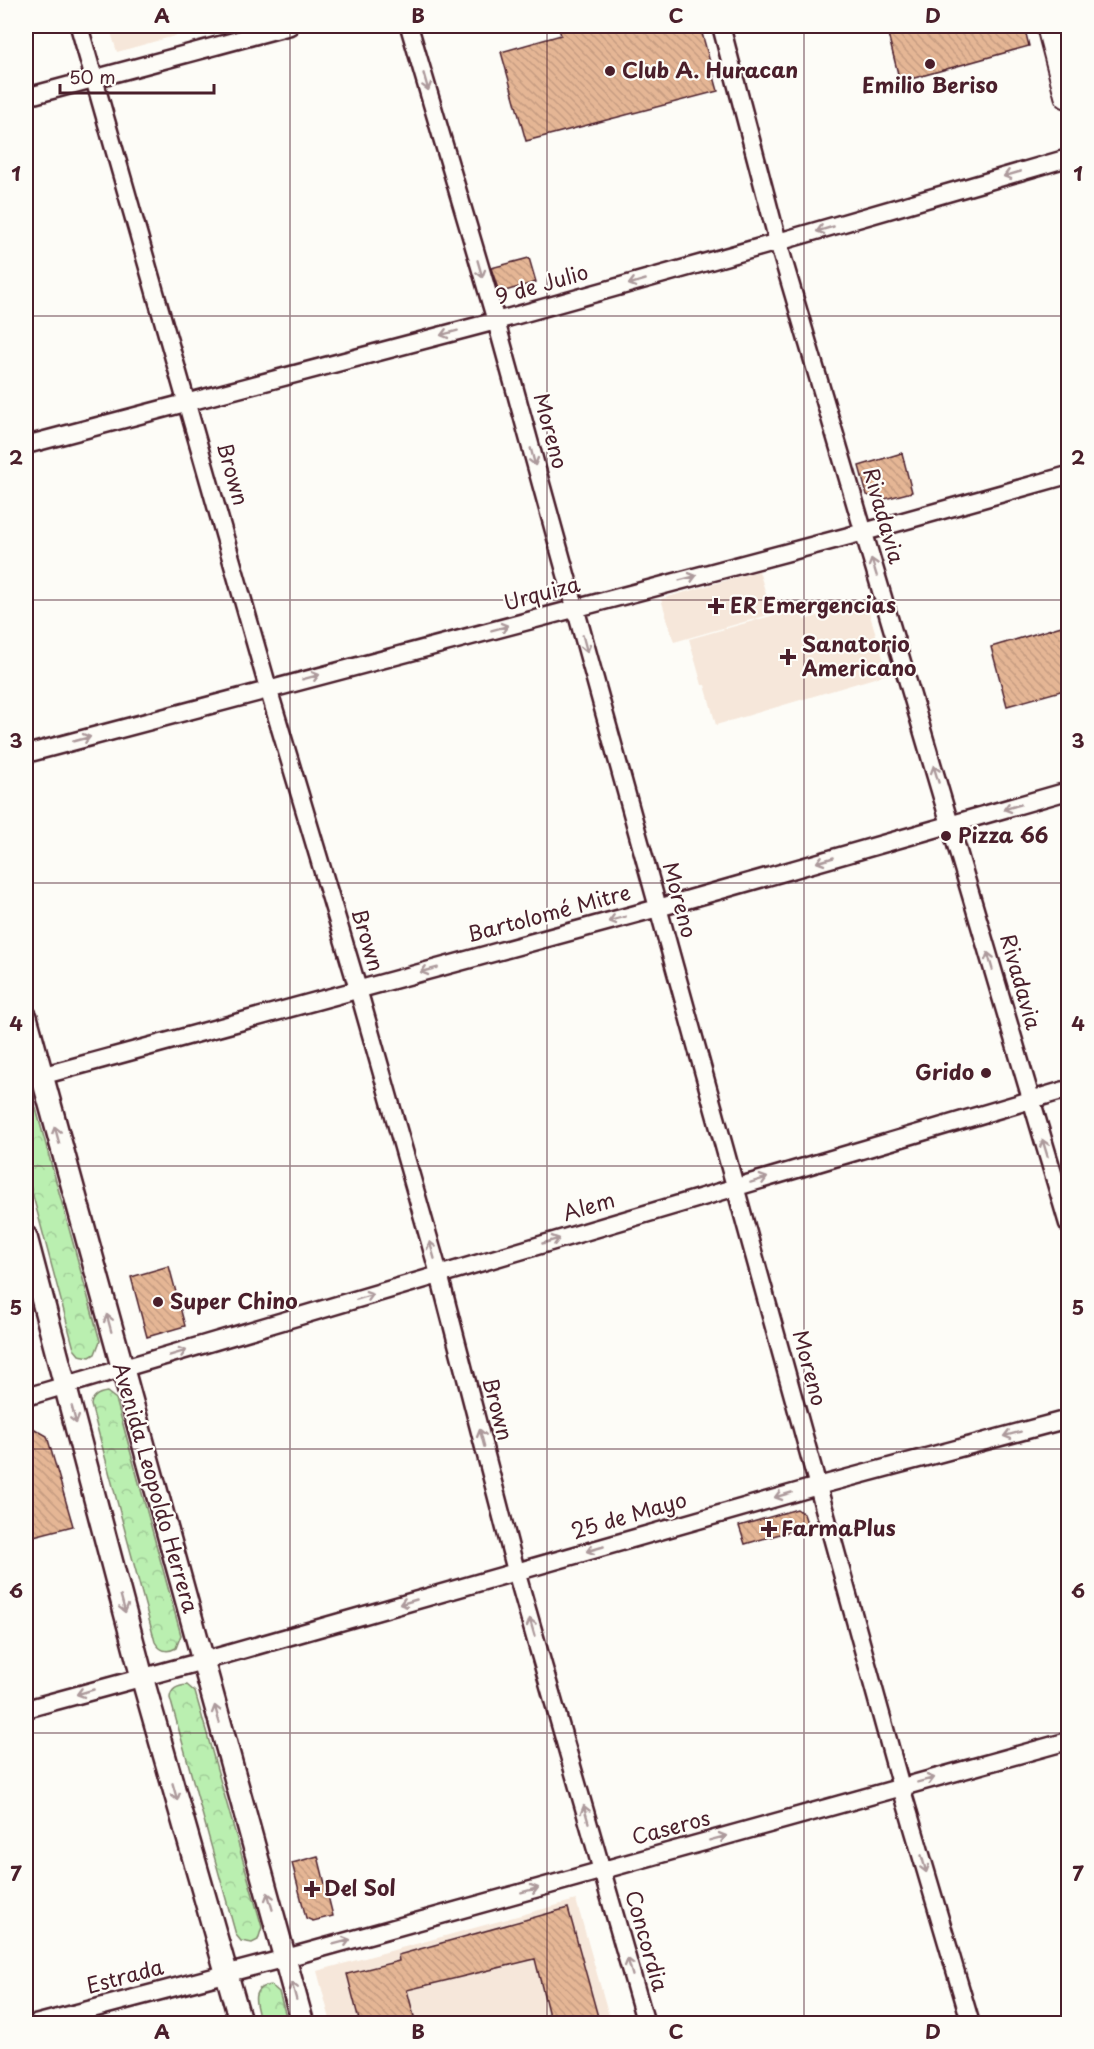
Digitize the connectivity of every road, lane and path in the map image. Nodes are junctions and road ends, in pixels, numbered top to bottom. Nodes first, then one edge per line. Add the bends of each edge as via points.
1 (80, 26) edge
2 (290, 26) edge
3 (409, 26) edge
4 (721, 26) edge
5 (1050, 26) edge
6 (93, 78) junction
7 (1068, 95) edge
8 (26, 97) edge
9 (1068, 158) edge
10 (778, 242) junction
11 (496, 321) junction
12 (188, 402) junction
13 (26, 445) edge
14 (1068, 475) edge
15 (864, 532) junction
16 (575, 608) junction
17 (268, 688) junction
18 (26, 754) edge
19 (1068, 791) edge
20 (951, 824) junction
21 (658, 908) junction
22 (358, 988) junction
23 (26, 1017) edge
24 (33, 1078) edge
25 (1068, 1089) edge
26 (1030, 1099) junction
27 (735, 1187) junction
28 (1068, 1224) edge
29 (26, 1237) edge
30 (439, 1275) junction
31 (122, 1370) junction
32 (66, 1386) junction
33 (26, 1397) edge
34 (1068, 1419) edge
35 (818, 1486) junction
36 (516, 1571) junction
37 (203, 1661) junction
38 (142, 1677) junction
39 (26, 1709) edge
40 (1068, 1741) edge
41 (901, 1787) junction
42 (602, 1870) junction
43 (286, 1958) junction
44 (227, 1973) junction
45 (35, 2024) edge
46 (241, 2024) edge
47 (303, 2024) edge
48 (646, 2024) edge
49 (970, 2024) edge

1 - 6 street, Brown
2 - 6 street
3 -> 11 street, Moreno
4 - 10 street, Rivadavia
5 - 7 main road
6 - 8 street
6 - 12 street, Brown
9 -> 10 street, 9 de Julio
10 -> 11 street, 9 de Julio
10 - 15 street, Rivadavia
11 -> 12 street, 9 de Julio
11 -> 16 street, Moreno
12 - 13 street, 9 de Julio
12 - 17 street, Brown
14 - 15 street, Urquiza
16 -> 15 street, Urquiza
20 -> 15 street, Rivadavia
17 -> 16 street, Urquiza
16 -> 21 street, Moreno
18 -> 17 street, Urquiza
17 - 22 street, Brown
19 -> 20 street, Bartolomé Mitre
20 -> 21 street, Bartolomé Mitre
26 -> 20 street, Rivadavia
21 -> 22 street, Bartolomé Mitre
21 - 27 street, Moreno
22 - 24 street, Bartolomé Mitre
30 -> 22 street, Brown
23 - 24 street, Avenida Leopoldo Herrera
31 -> 24 street, Avenida Leopoldo Herrera
25 - 26 street, Alem
27 -> 26 street, Alem
28 -> 26 street, Rivadavia
30 -> 27 street, Alem
27 - 35 street, Moreno
29 - 32 street
31 -> 30 street, Alem
36 -> 30 street, Brown
31 - 32 street, Alem
31 - 37 street, Avenida Leopoldo Herrera
32 - 33 street, Alem
32 -> 38 street
34 -> 35 street, 25 de Mayo
35 -> 36 street, 25 de Mayo
35 - 41 street, Moreno
36 -> 37 street, 25 de Mayo
42 -> 36 street, Brown
37 - 38 street, 25 de Mayo
43 -> 37 street, Avenida Leopoldo Herrera
38 -> 39 street, 25 de Mayo
38 -> 44 street
41 -> 40 street, Caseros
42 -> 41 street, Caseros
41 -> 49 street, Moreno
43 -> 42 street, Caseros
48 -> 42 street, Concordia
43 - 44 street, Estrada
47 -> 43 street, Avenida Leopoldo Herrera
44 - 45 street, Estrada
44 - 46 street

